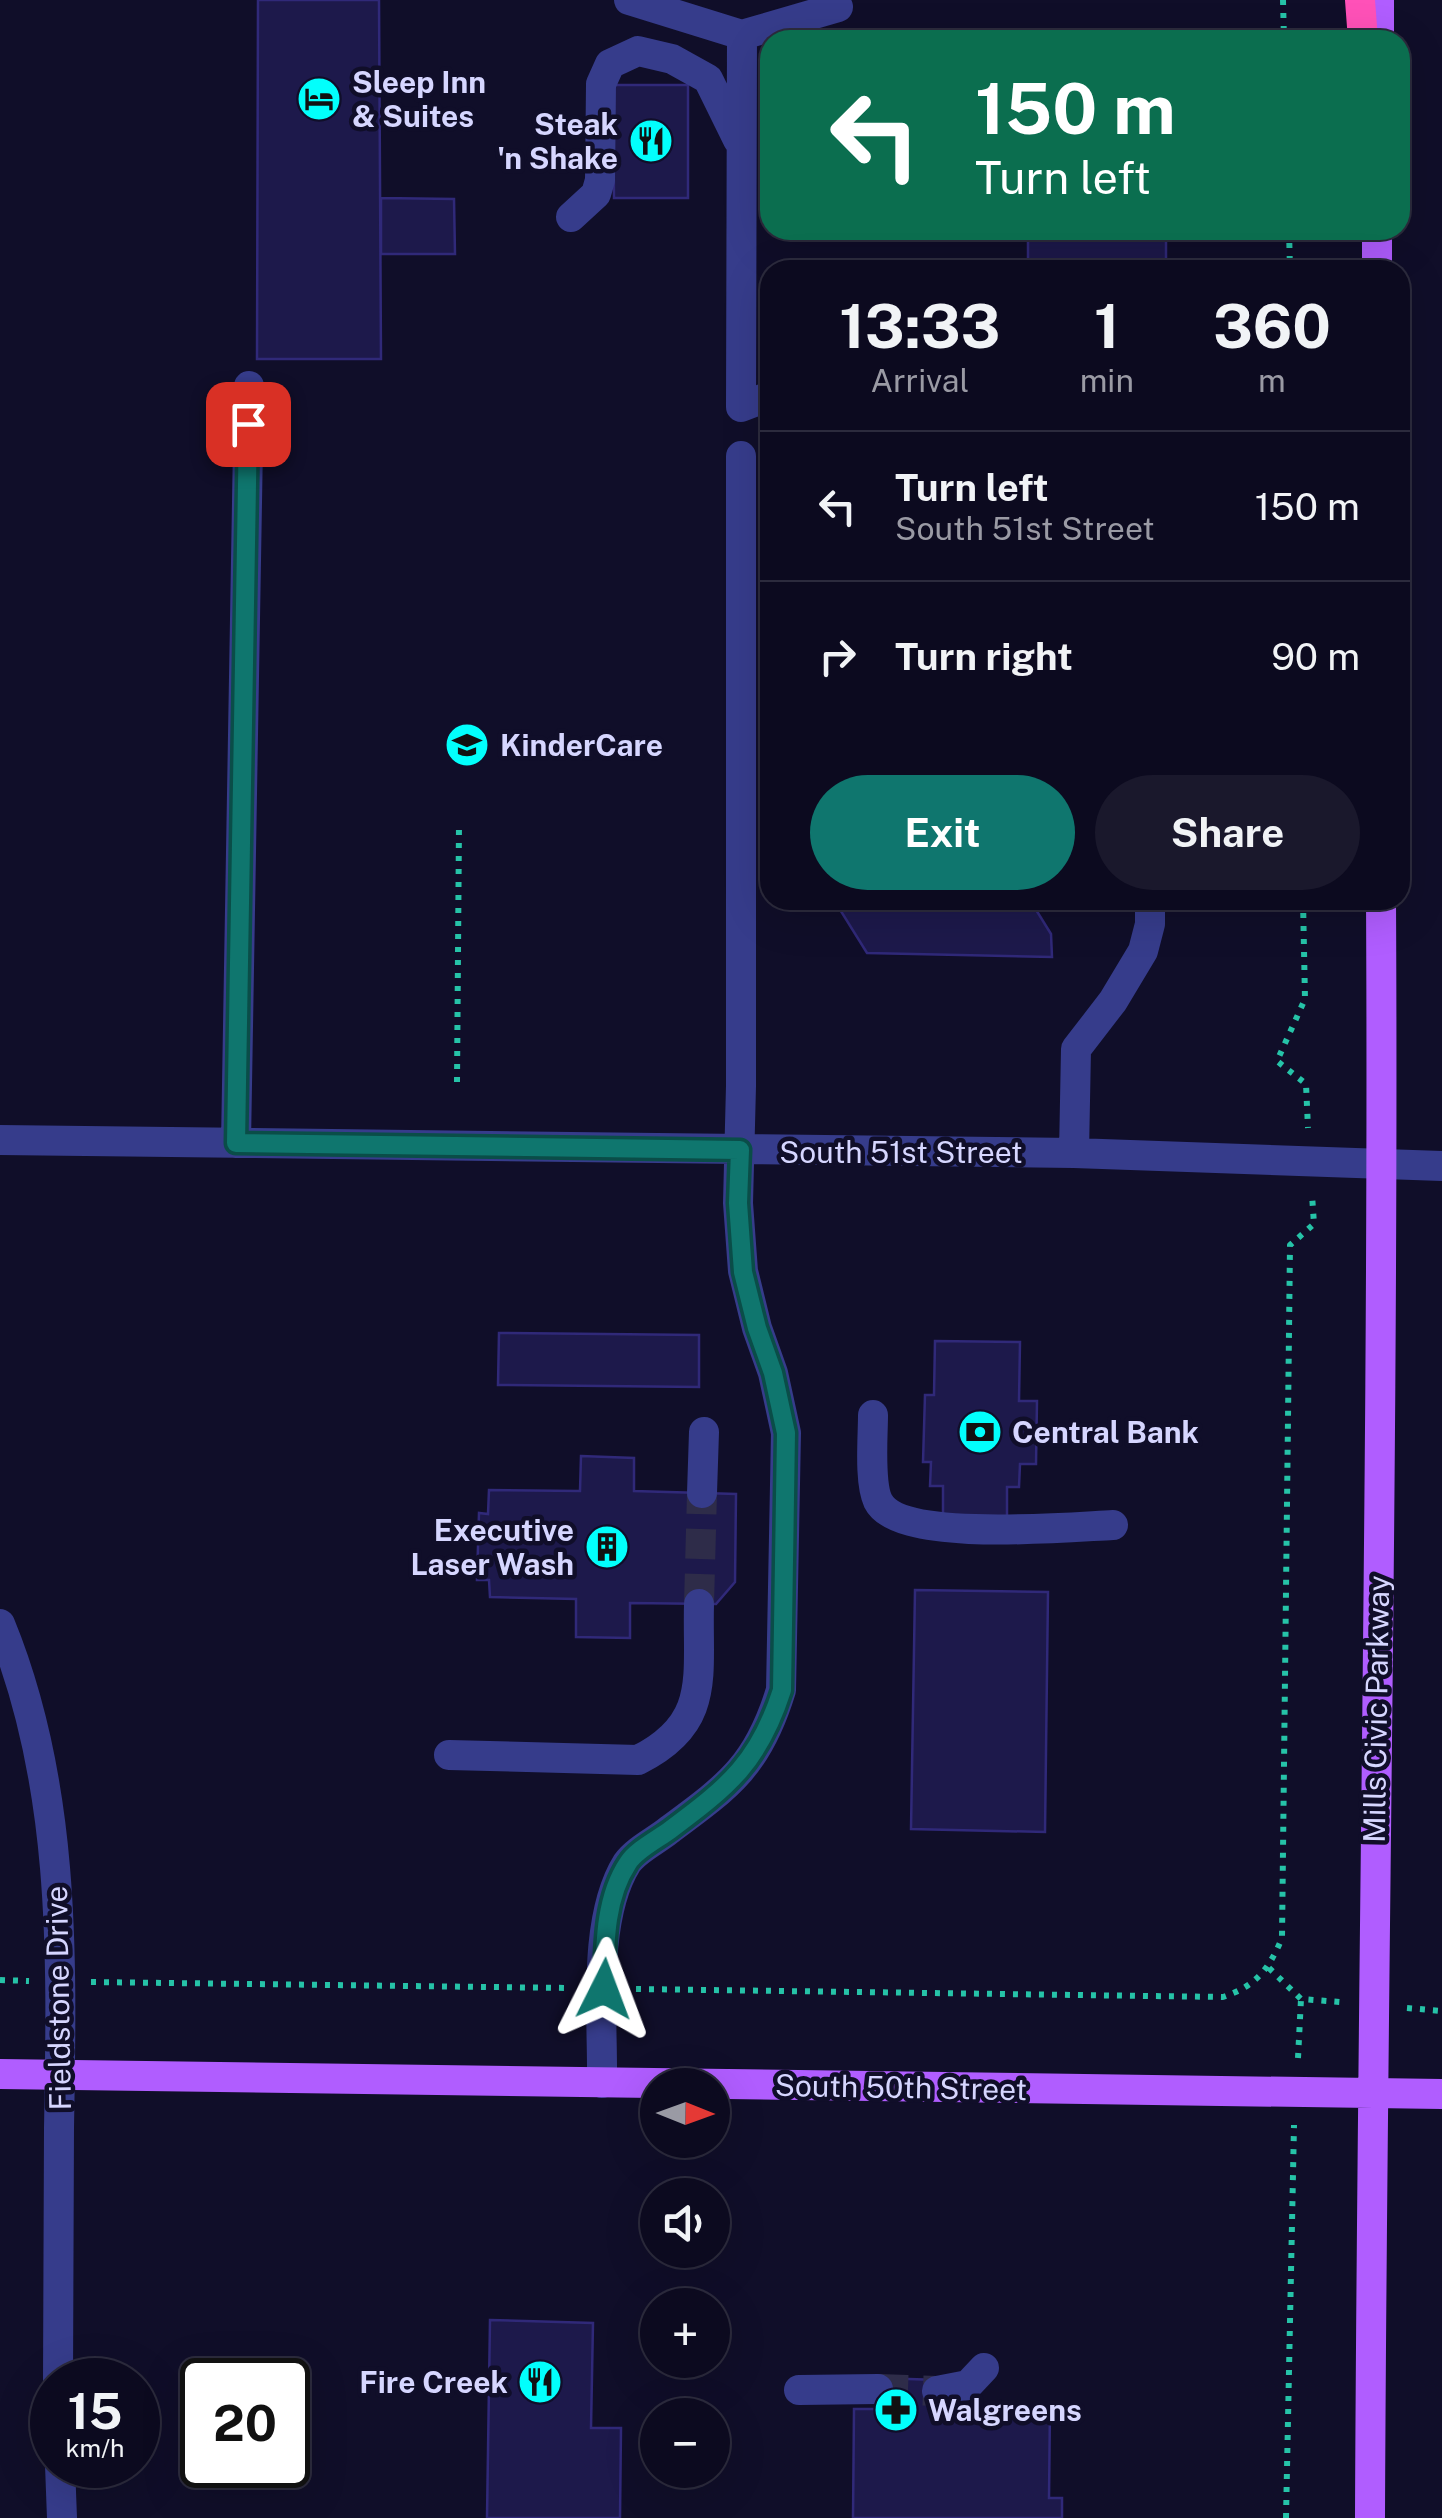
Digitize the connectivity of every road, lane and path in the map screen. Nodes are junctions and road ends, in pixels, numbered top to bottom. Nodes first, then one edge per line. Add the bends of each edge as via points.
1 (628, 0) edge
2 (1283, 0) edge
3 (1360, 0) edge
4 (1379, 0) edge
5 (838, 7) dead end
6 (1284, 30) edge
7 (1362, 30) edge
8 (1379, 30) edge
9 (742, 35) junction
10 (741, 147) junction
11 (571, 216) dead end
12 (249, 386) dead end
13 (760, 400) edge
14 (741, 456) dead end
15 (459, 824) dead end
16 (1150, 910) edge
17 (1303, 910) edge
18 (1381, 910) edge
19 (456, 1082) dead end
20 (1306, 1084) dead end
21 (0, 1140) edge
22 (236, 1143) junction
23 (740, 1150) junction
24 (1074, 1153) junction
25 (1382, 1165) junction
26 (1442, 1166) edge
27 (1314, 1224) dead end
28 (873, 1415) dead end
29 (704, 1432) dead end
30 (702, 1493) tunnel mouth
31 (1112, 1526) dead end
32 (699, 1604) tunnel mouth
33 (0, 1624) edge
34 (449, 1756) dead end
35 (0, 2074) edge
36 (60, 2075) junction
37 (602, 2083) junction
38 (1296, 2092) junction
39 (1371, 2093) junction
40 (1442, 2094) edge
41 (58, 2358) edge
42 (984, 2368) dead end
43 (799, 2390) dead end
44 (878, 2390) tunnel mouth
45 (937, 2392) tunnel mouth
46 (61, 2488) edge
47 (62, 2518) edge
48 (1286, 2518) edge
49 (1370, 2518) edge

1 - 9 street
2 - 6 path
3 - 7 highway
4 - 8 main road
5 - 9 street
9 - 10 street
10 - 11 street via 708,79 672,59 638,51 610,64 601,84 600,180 596,194
10 - 13 street via 741,407
12 - 22 street
14 - 23 street
15 - 19 path
16 - 24 street via 1143,951 1076,1048
17 - 20 path via 1305,999 1276,1061
18 - 25 main road, Mills Civic Parkway
21 - 22 street, South 51st Street
22 - 23 street, South 51st Street
23 - 24 street, South 51st Street
23 - 37 street via 743,1272 786,1433 782,1690 770,1728 745,1768 628,1861 608,1912
24 - 25 street, South 51st Street
25 - 26 street, South 51st Street
25 - 39 main road, Mills Civic Parkway
27 - 38 path via 1290,1246 1282,1938 1269,1968 1301,1999
28 - 31 street via 878,1502 908,1523
29 - 30 street
32 - 34 street via 694,1704 680,1733 661,1748 638,1760
33 - 36 street, Fieldstone Drive via 16,1662 54,1830
35 - 36 main road, South 50th Street
36 - 37 main road, South 50th Street
36 - 41 street, Fieldstone Drive
37 - 38 main road, South 50th Street
38 - 39 main road, South 50th Street
38 - 48 path
39 - 40 main road, South 50th Street
39 - 49 main road, Mills Civic Parkway
42 - 45 street via 968,2385
43 - 44 street
46 - 47 street

